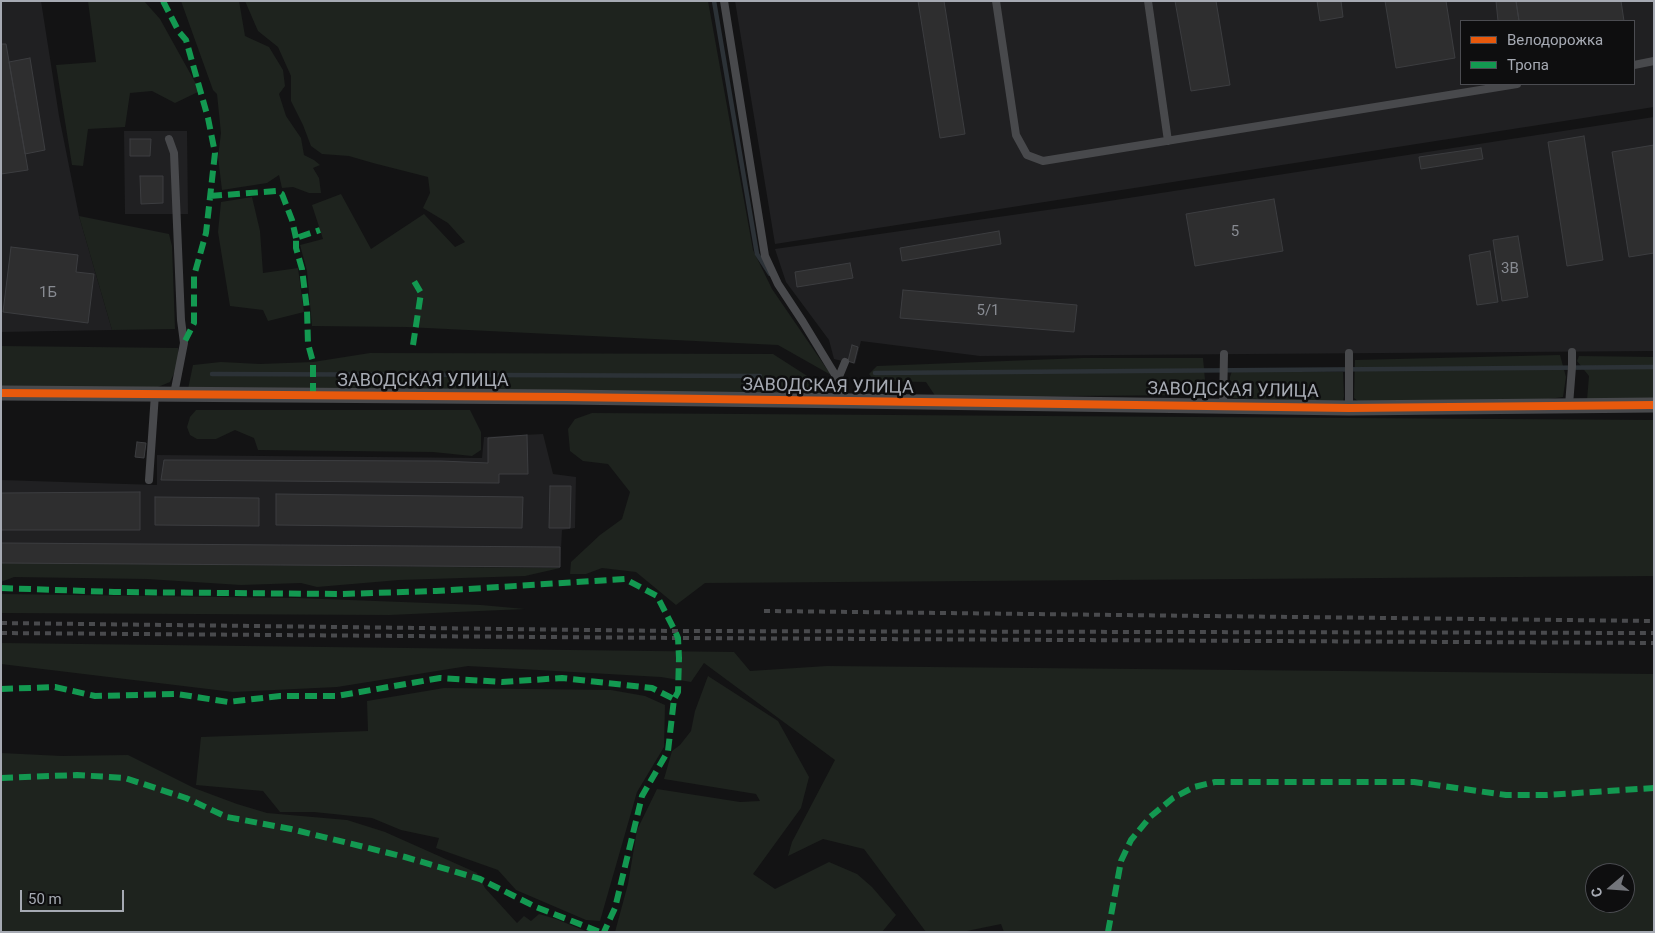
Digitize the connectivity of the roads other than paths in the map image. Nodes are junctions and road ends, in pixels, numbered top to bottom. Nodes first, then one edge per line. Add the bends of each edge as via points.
1 (724, 1) edge
2 (996, 1) edge
3 (1148, 1) edge
4 (1654, 61) edge
5 (1635, 65) edge
6 (1511, 85) edge
7 (169, 139) dead end
8 (1168, 141) junction
9 (1572, 352) dead end
10 (1349, 353) dead end
11 (1224, 354) dead end
12 (845, 362) dead end
13 (838, 379) junction
14 (1, 393) edge
15 (155, 394) junction
16 (174, 394) junction
17 (840, 402) junction
18 (1569, 405) junction
19 (1654, 405) edge
20 (1223, 406) junction
21 (1349, 408) junction
22 (149, 480) dead end

1 - 13 lane via 765,256 778,284
2 - 8 lane via 1016,135 1027,155 1043,161
3 - 8 lane
4 - 5 lane
6 - 8 lane
7 - 16 lane via 174,153 184,343
9 - 18 lane
10 - 21 lane
11 - 20 lane
12 - 13 lane
13 - 17 lane via 842,386
14 - 15 street, ЗАВОДСКАЯ УЛИЦА
15 - 16 street, ЗАВОДСКАЯ УЛИЦА
15 - 22 lane
16 - 17 street, ЗАВОДСКАЯ УЛИЦА
17 - 20 street, ЗАВОДСКАЯ УЛИЦА
18 - 19 street, ЗАВОДСКАЯ УЛИЦА
18 - 21 street, ЗАВОДСКАЯ УЛИЦА
20 - 21 street, ЗАВОДСКАЯ УЛИЦА

